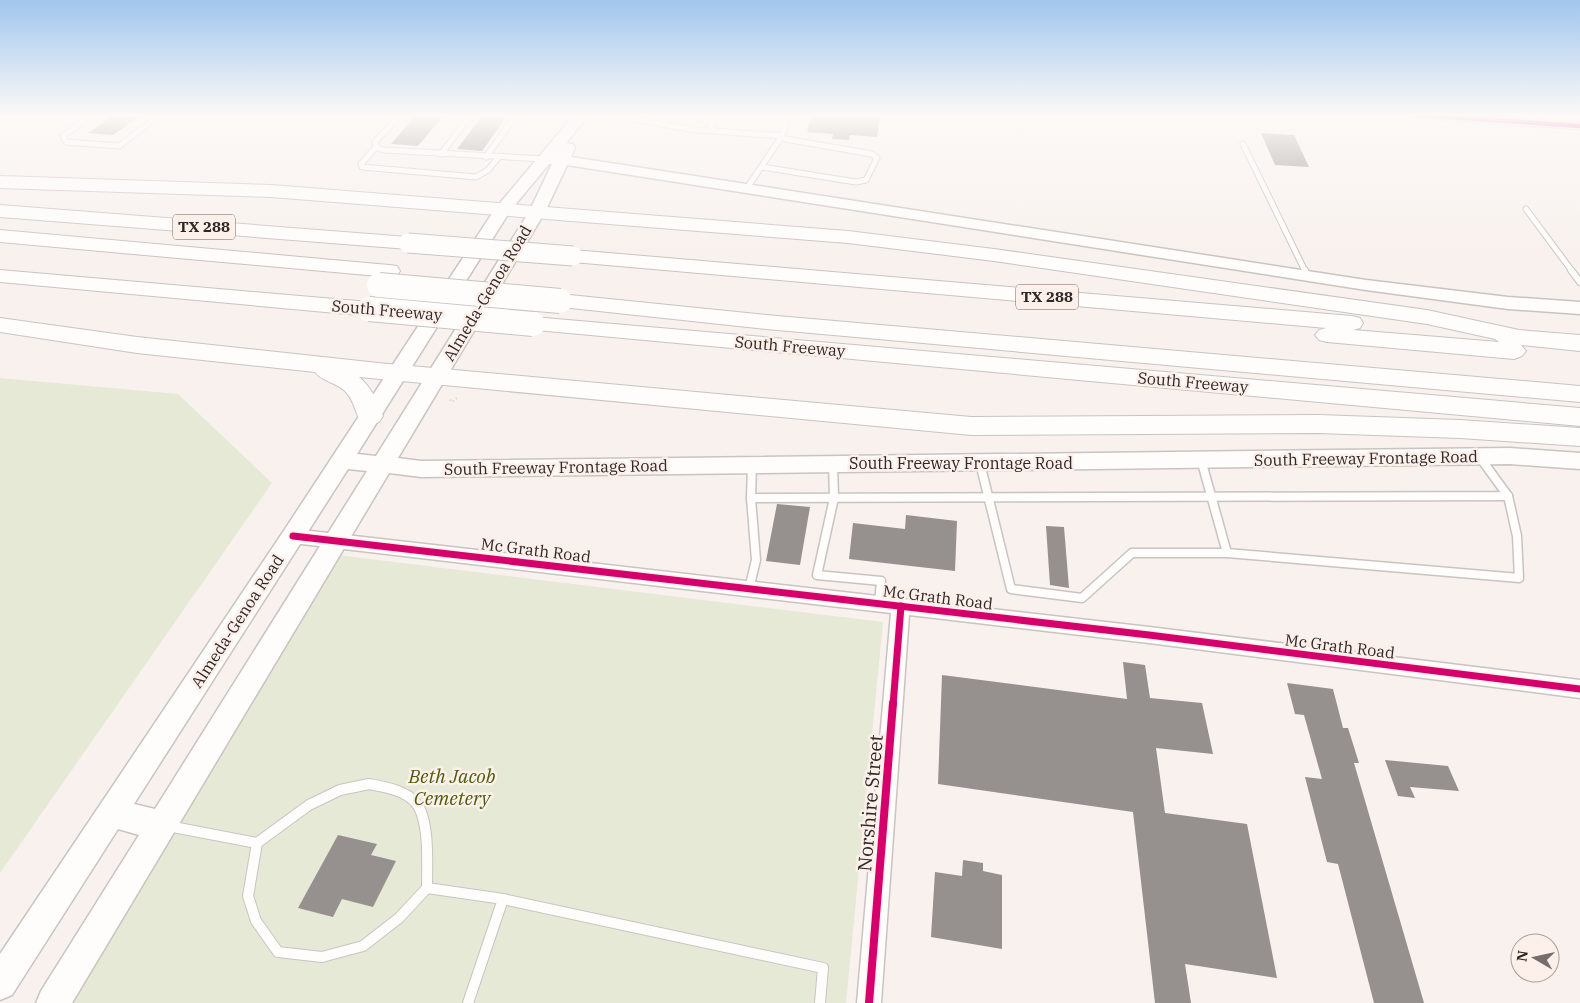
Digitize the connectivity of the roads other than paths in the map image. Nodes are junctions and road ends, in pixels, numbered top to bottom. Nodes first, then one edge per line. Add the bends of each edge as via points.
1 (363, 162) edge
2 (495, 162) edge
3 (551, 162) edge
4 (553, 162) edge
5 (573, 162) edge
6 (765, 162) edge
7 (875, 162) edge
8 (1252, 162) edge
9 (762, 167) junction
10 (0, 182) edge
11 (747, 188) junction
12 (503, 209) junction
13 (1526, 209) dead end
14 (0, 211) edge
15 (537, 212) junction
16 (0, 236) edge
17 (0, 251) edge
18 (1306, 275) junction
19 (0, 276) edge
20 (384, 278) junction
21 (1579, 281) edge
22 (947, 288) junction
23 (565, 294) junction
24 (1580, 308) edge
25 (0, 326) edge
26 (1522, 338) junction
27 (1580, 343) edge
28 (854, 352) junction
29 (1580, 356) edge
30 (1171, 358) junction
31 (308, 364) junction
32 (397, 373) junction
33 (1580, 375) edge
34 (436, 377) junction
35 (1580, 394) edge
36 (370, 416) junction
37 (1580, 417) edge
38 (1580, 437) edge
39 (1480, 457) junction
40 (342, 460) junction
41 (1200, 460) junction
42 (1580, 461) edge
43 (980, 463) junction
44 (752, 464) junction
45 (833, 464) junction
46 (384, 465) junction
47 (987, 496) junction
48 (1212, 496) junction
49 (1508, 496) junction
50 (751, 498) junction
51 (834, 498) junction
52 (293, 536) junction
53 (336, 541) junction
54 (1227, 553) junction
55 (749, 589) junction
56 (879, 604) junction
57 (901, 606) junction
58 (1580, 689) edge
59 (111, 813) junction
60 (161, 824) junction
61 (257, 843) junction
62 (427, 888) junction
63 (503, 899) junction
64 (0, 983) edge
65 (53, 1003) edge
66 (468, 1003) edge
67 (820, 1003) edge
68 (869, 1003) edge

1 - 2 lane via 362,167 468,177 488,170
3 - 12 main road, Almeda-Genoa Road
4 - 15 main road, Almeda-Genoa Road
5 - 11 main road
6 - 9 lane
7 - 9 lane via 866,180 856,182
8 - 18 lane
9 - 11 lane
10 - 12 highway via 271,191
11 - 18 main road
12 - 15 highway
12 - 32 main road, Almeda-Genoa Road
13 - 21 lane
14 - 22 highway, TX 288, bridge
15 - 26 highway via 848,237 947,249 1427,317
15 - 34 main road, Almeda-Genoa Road
16 - 20 highway
17 - 20 highway via 204,272
18 - 24 main road via 1508,303
19 - 28 highway, South Freeway, bridge
20 - 23 highway, bridge
22 - 26 highway, TX 288
22 - 29 highway via 1108,316
23 - 30 highway via 766,322
23 - 33 highway via 948,322
25 - 31 highway
26 - 27 highway, TX 288
28 - 30 highway
28 - 37 highway, South Freeway
30 - 35 highway
31 - 32 highway
31 - 36 highway via 339,374 357,387 366,400
32 - 34 highway
32 - 36 main road, Almeda-Genoa Road
34 - 38 highway via 971,426 1318,424
34 - 46 main road, Almeda-Genoa Road
36 - 40 main road, Almeda-Genoa Road
39 - 41 main road, South Freeway Frontage Road
39 - 42 main road, South Freeway Frontage Road
39 - 49 lane
40 - 46 main road, South Freeway Frontage Road
40 - 52 main road, Almeda-Genoa Road
41 - 43 main road, South Freeway Frontage Road
41 - 48 lane
43 - 45 main road, South Freeway Frontage Road
43 - 47 lane
44 - 45 main road, South Freeway Frontage Road
44 - 46 main road, South Freeway Frontage Road via 421,469
44 - 50 lane
45 - 51 lane
46 - 53 main road, Almeda-Genoa Road
47 - 48 lane
47 - 51 lane
47 - 54 lane via 1010,589 1082,598 1132,553
48 - 49 lane
48 - 54 lane
49 - 54 lane via 1517,536 1519,578
50 - 51 lane
50 - 55 lane via 756,560
51 - 56 lane via 817,574 881,581
52 - 53 street, Mc Grath Road
52 - 59 main road, Almeda-Genoa Road
53 - 55 street, Mc Grath Road
53 - 60 main road, Almeda-Genoa Road
55 - 56 street, Mc Grath Road
56 - 57 street, Mc Grath Road
57 - 58 street, Mc Grath Road
57 - 68 street, Norshire Street
59 - 60 main road
59 - 64 main road, Almeda-Genoa Road
60 - 61 lane
60 - 65 main road, Almeda-Genoa Road
61 - 62 lane via 309,805 340,790 369,784 397,790 417,804 423,822
61 - 62 lane via 248,896 256,921 278,952 322,957 364,946
62 - 63 lane
63 - 66 lane
63 - 67 lane via 822,968

